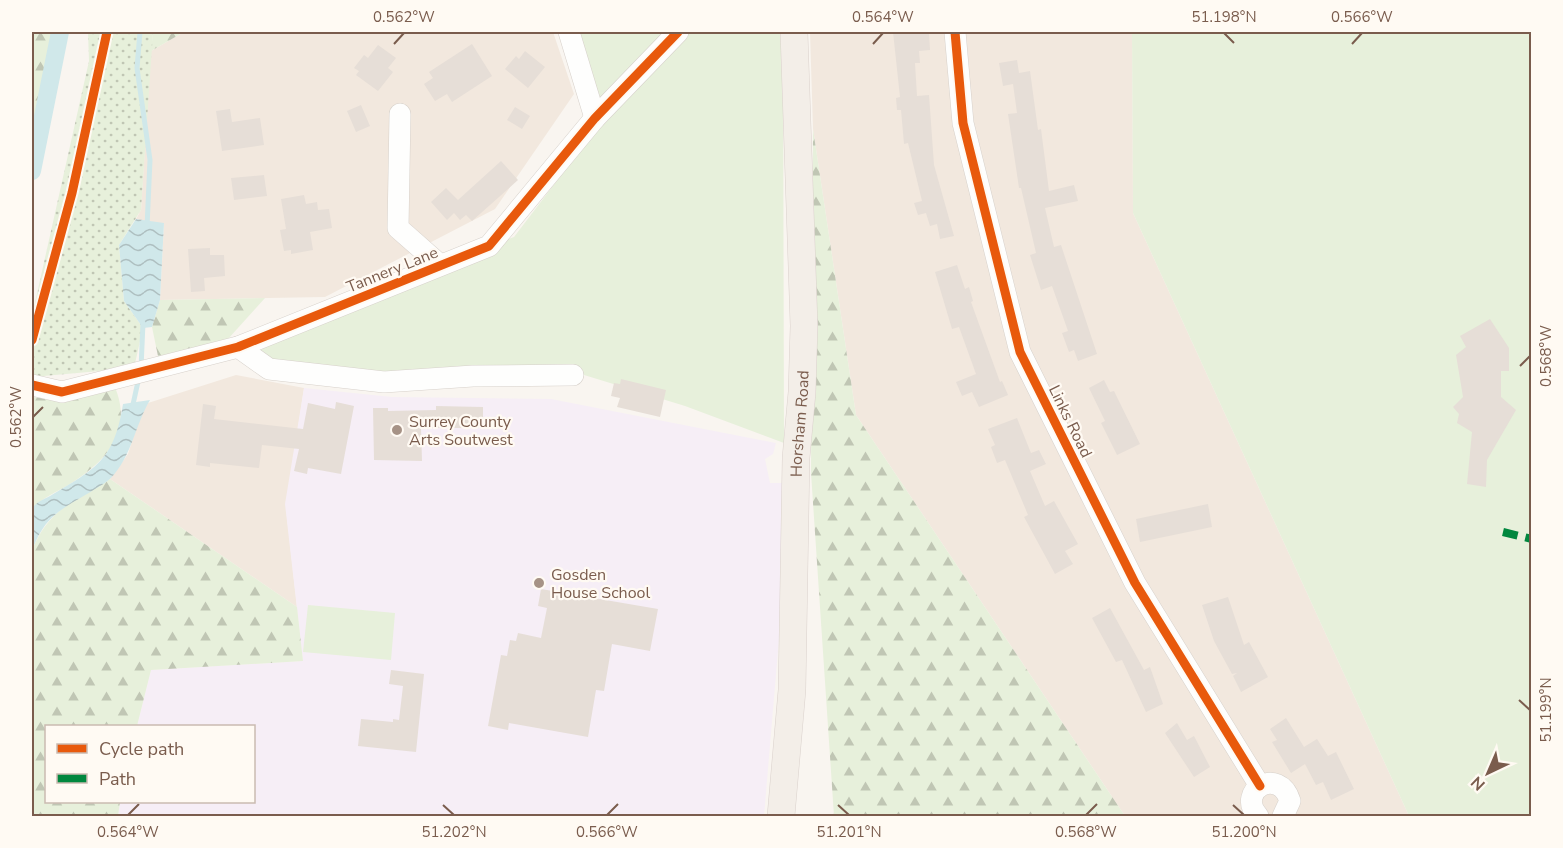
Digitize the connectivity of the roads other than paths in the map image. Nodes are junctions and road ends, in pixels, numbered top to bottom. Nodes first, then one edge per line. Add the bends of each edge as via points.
1 (569, 32) edge
2 (678, 32) edge
3 (794, 32) edge
4 (955, 32) edge
5 (400, 114) dead end
6 (595, 118) junction
7 (440, 265) junction
8 (238, 347) junction
9 (573, 375) dead end
10 (32, 385) edge
11 (1260, 786) junction
12 (781, 816) edge
13 (1258, 816) edge
14 (1282, 816) edge

1 - 6 street
2 - 6 street, Tannery Lane
3 - 12 main road, Horsham Road via 804,326 796,458 792,690
4 - 11 street, Links Road via 963,123 1020,352 1135,583
5 - 7 street via 398,228
6 - 7 street, Tannery Lane via 489,246
7 - 8 street, Tannery Lane
8 - 9 street via 269,369 384,382
8 - 10 street, Tannery Lane via 62,392
11 - 13 street via 1251,801
11 - 14 street via 1274,783 1284,789 1290,801

